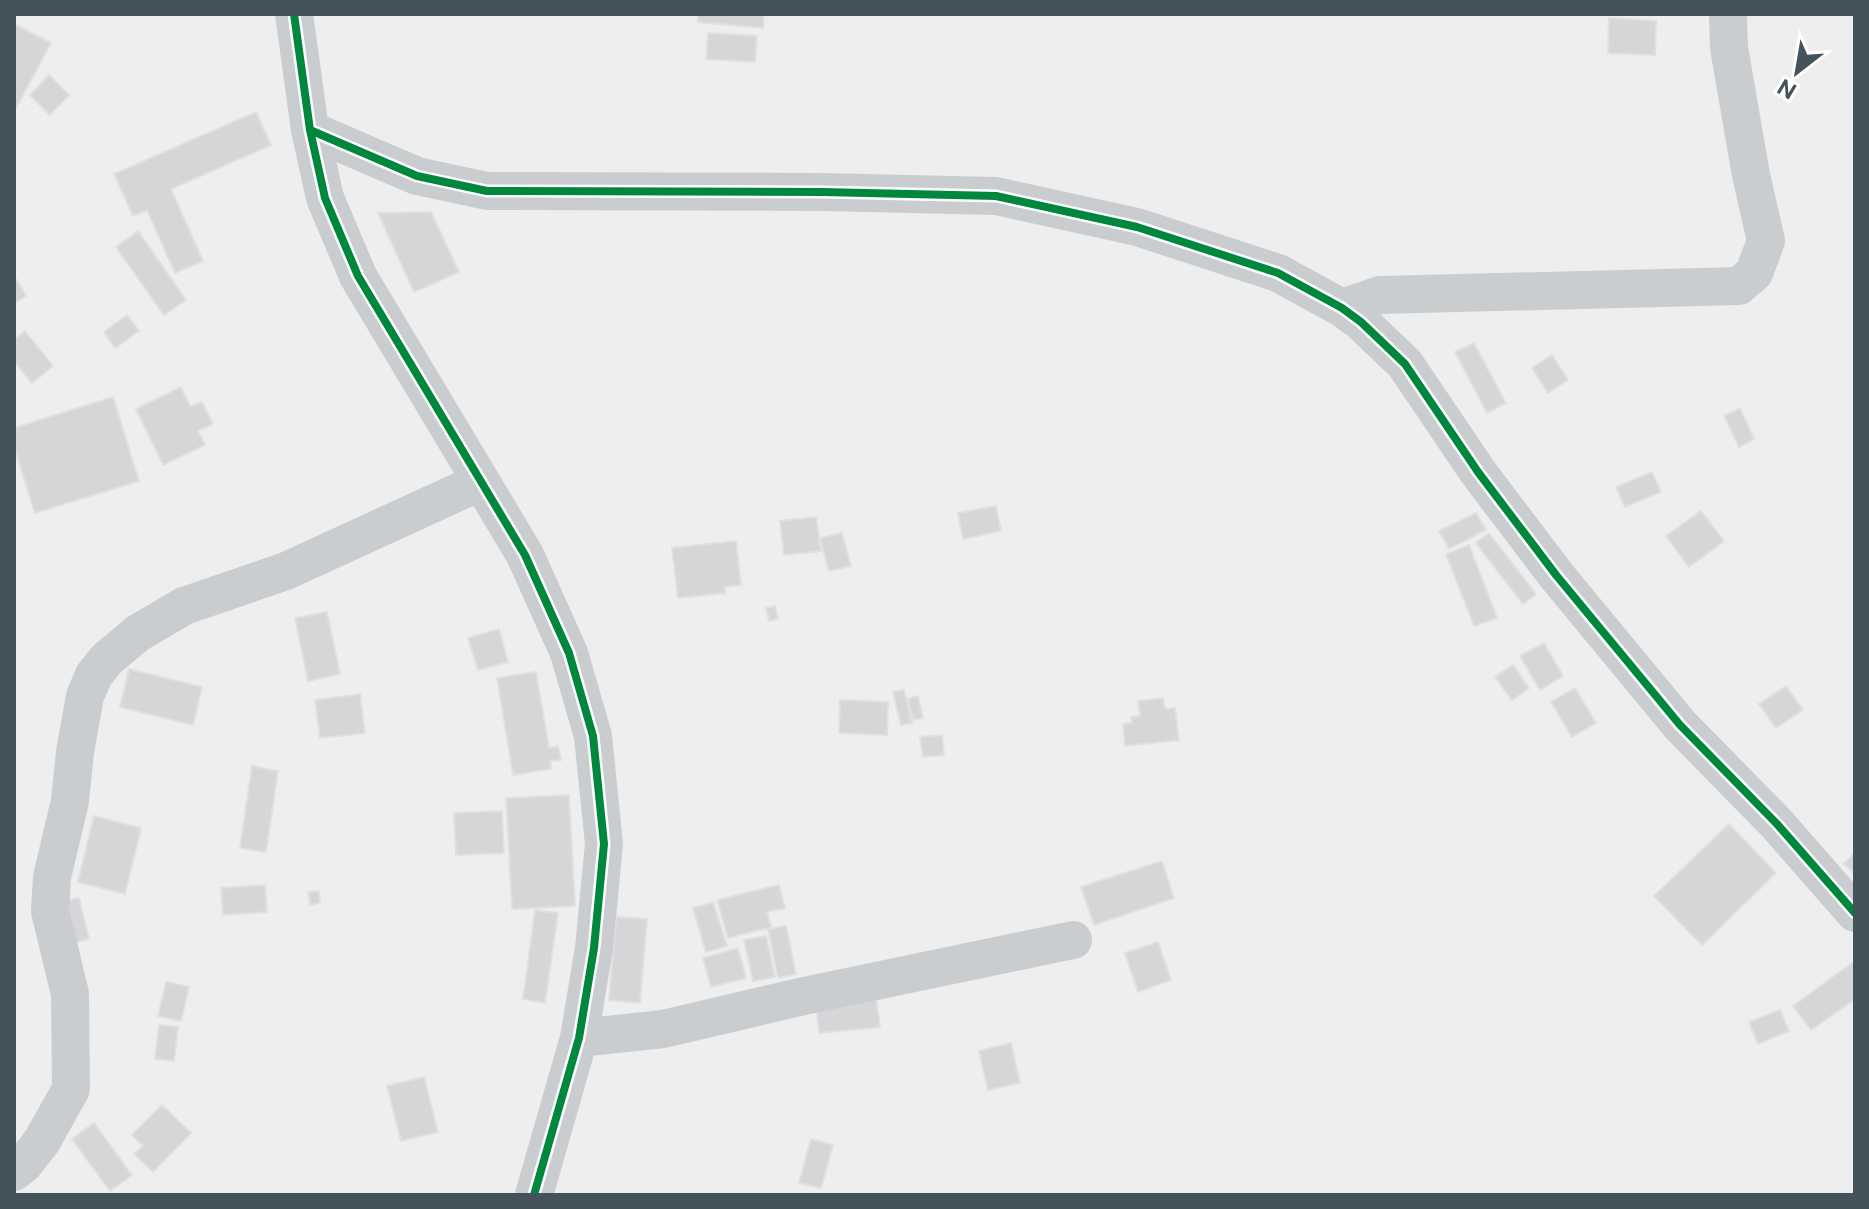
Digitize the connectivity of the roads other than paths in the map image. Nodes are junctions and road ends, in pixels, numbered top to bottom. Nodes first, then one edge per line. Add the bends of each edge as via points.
1 (294, 14) edge
2 (1728, 14) edge
3 (310, 130) junction
4 (1342, 308) junction
5 (480, 482) junction
6 (1855, 913) edge
7 (1073, 940) dead end
8 (579, 1038) junction
9 (14, 1172) edge
10 (534, 1195) edge

1 - 3 street
2 - 4 street via 1731,62 1766,241 1754,273 1739,286 1380,295
3 - 4 street via 417,176 487,191 996,196 1137,227 1278,273
3 - 5 street via 325,198 358,276
4 - 6 street via 1405,364 1556,575 1680,725
5 - 8 street via 525,555 569,653 593,736 604,844
5 - 9 street via 286,571 184,606 138,633 94,675 85,696 50,911 70,994 71,1089 42,1141
7 - 8 street via 663,1029
8 - 10 street

